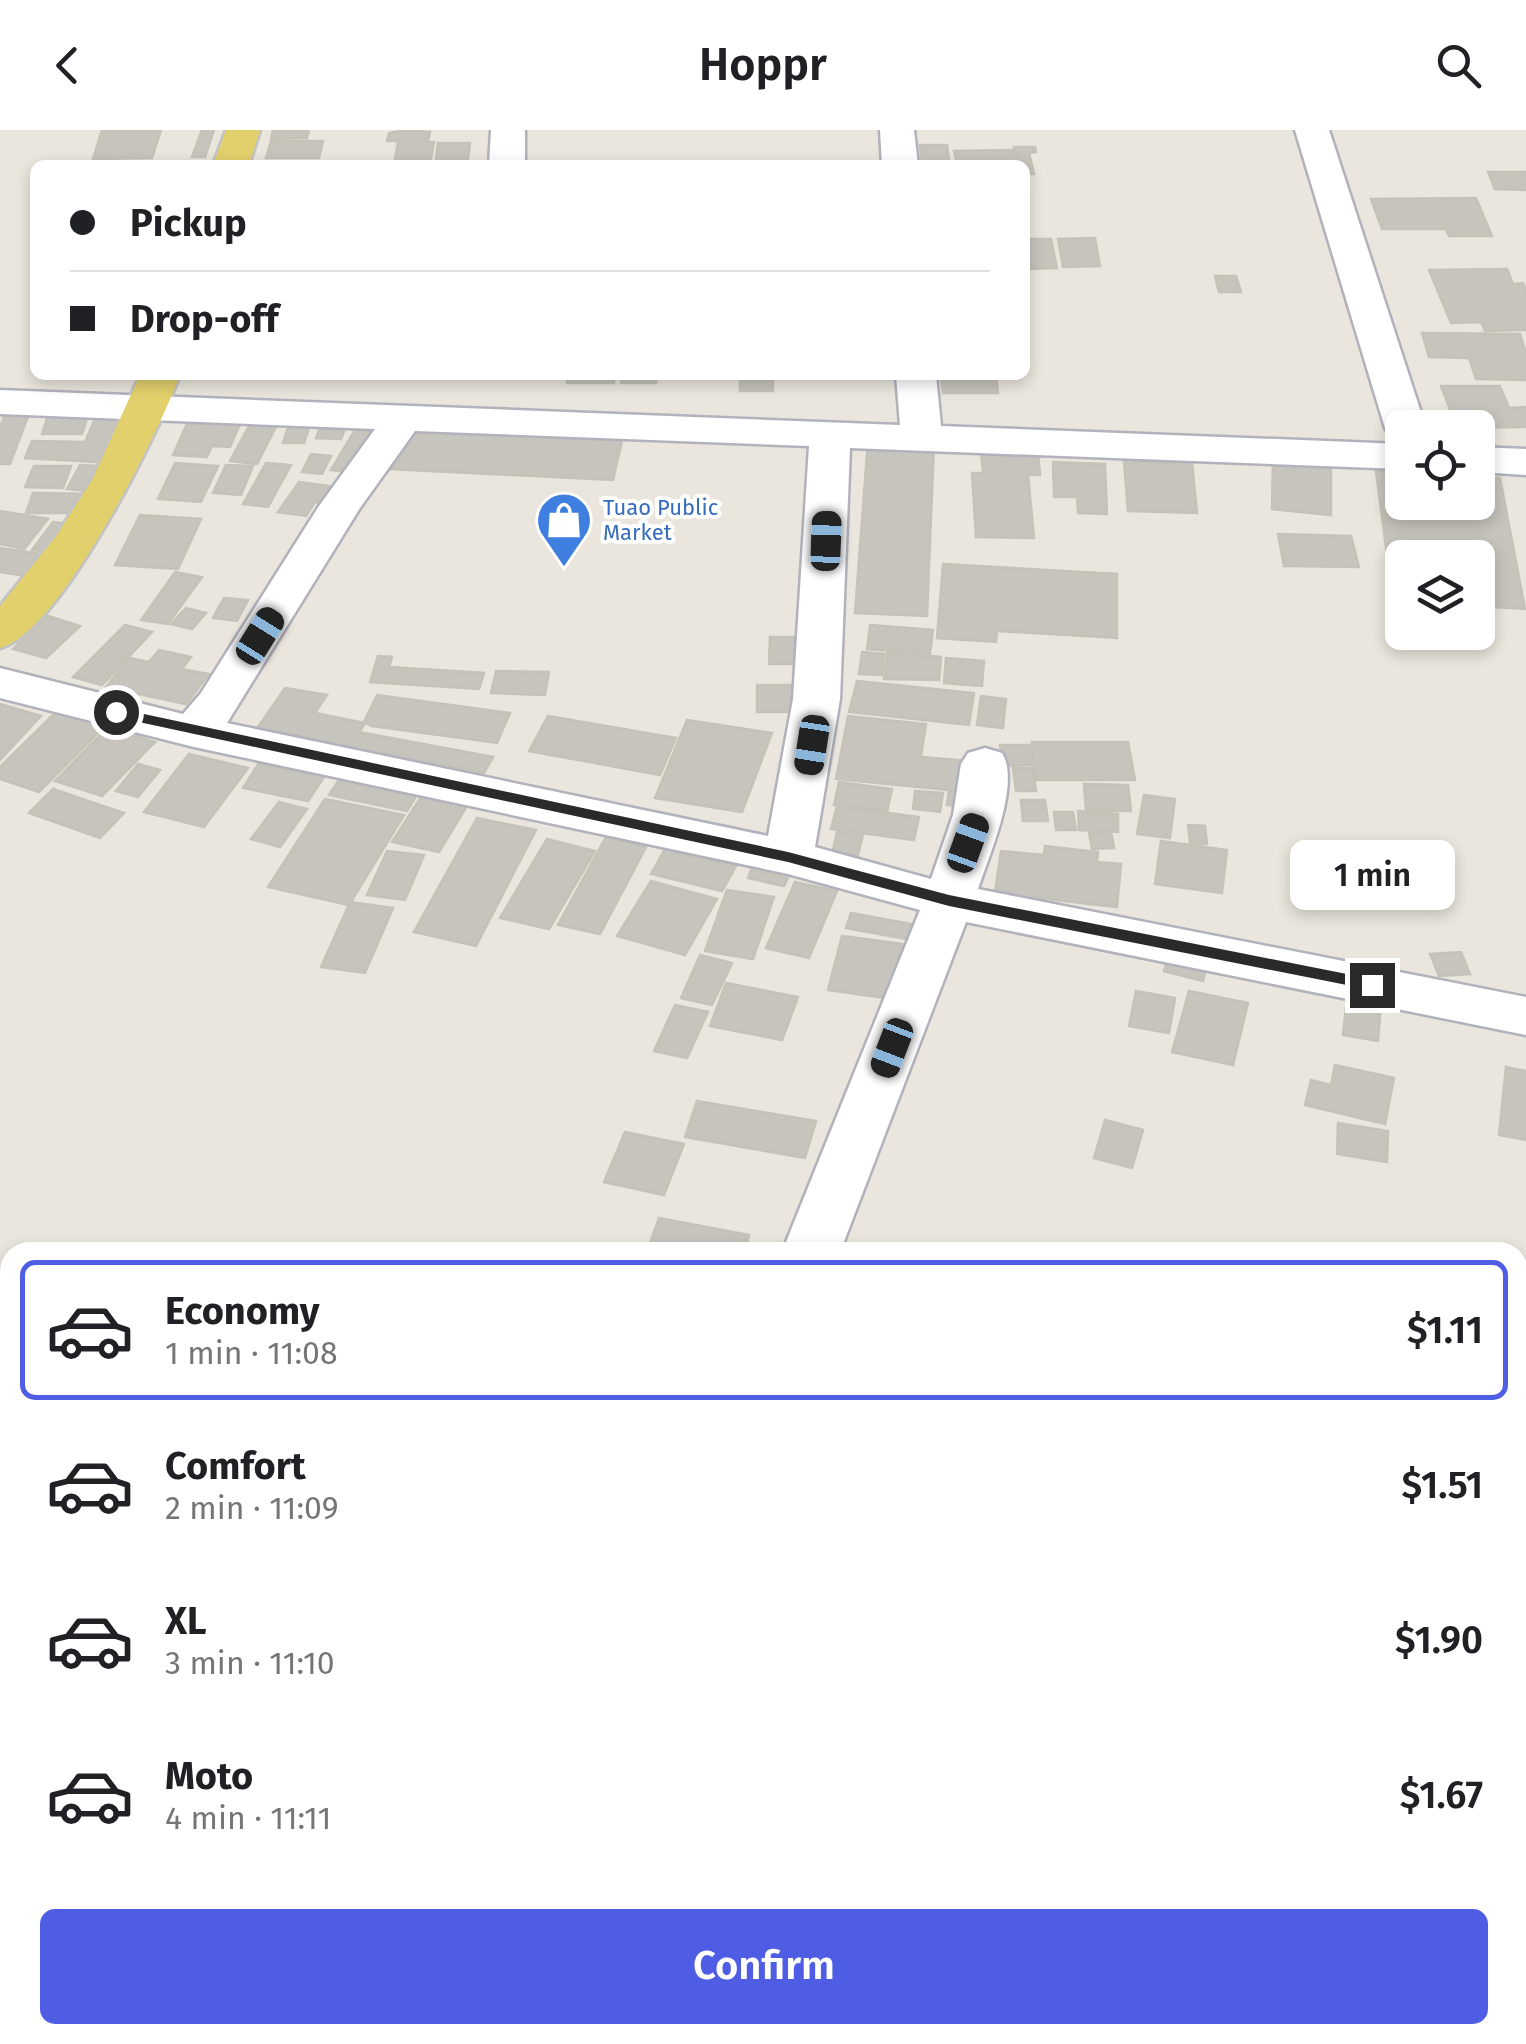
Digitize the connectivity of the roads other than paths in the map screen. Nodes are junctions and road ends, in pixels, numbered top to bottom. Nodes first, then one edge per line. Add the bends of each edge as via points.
1 (242, 130) edge
2 (508, 130) edge
3 (897, 130) edge
4 (1312, 130) edge
5 (233, 160) edge
6 (507, 160) edge
7 (900, 160) edge
8 (916, 380) edge
9 (154, 391) edge
10 (0, 402) edge
11 (1400, 410) edge
12 (402, 420) junction
13 (830, 434) junction
14 (921, 436) junction
15 (1385, 456) edge
16 (1495, 461) edge
17 (1526, 462) edge
18 (0, 634) edge
19 (0, 683) edge
20 (194, 732) junction
21 (985, 764) dead end
22 (788, 857) junction
23 (949, 900) junction
24 (1526, 1016) edge
25 (815, 1242) edge

1 - 5 main road
2 - 6 street
3 - 7 street
4 - 11 street
8 - 14 street
9 - 10 street
9 - 12 street
9 - 18 main road via 101,502 51,576
12 - 13 street via 496,406
12 - 20 street
13 - 14 street
13 - 22 street via 820,697
14 - 15 street
16 - 17 street
19 - 20 street
20 - 22 street
21 - 23 street via 978,815
22 - 23 street
23 - 24 street
23 - 25 street

